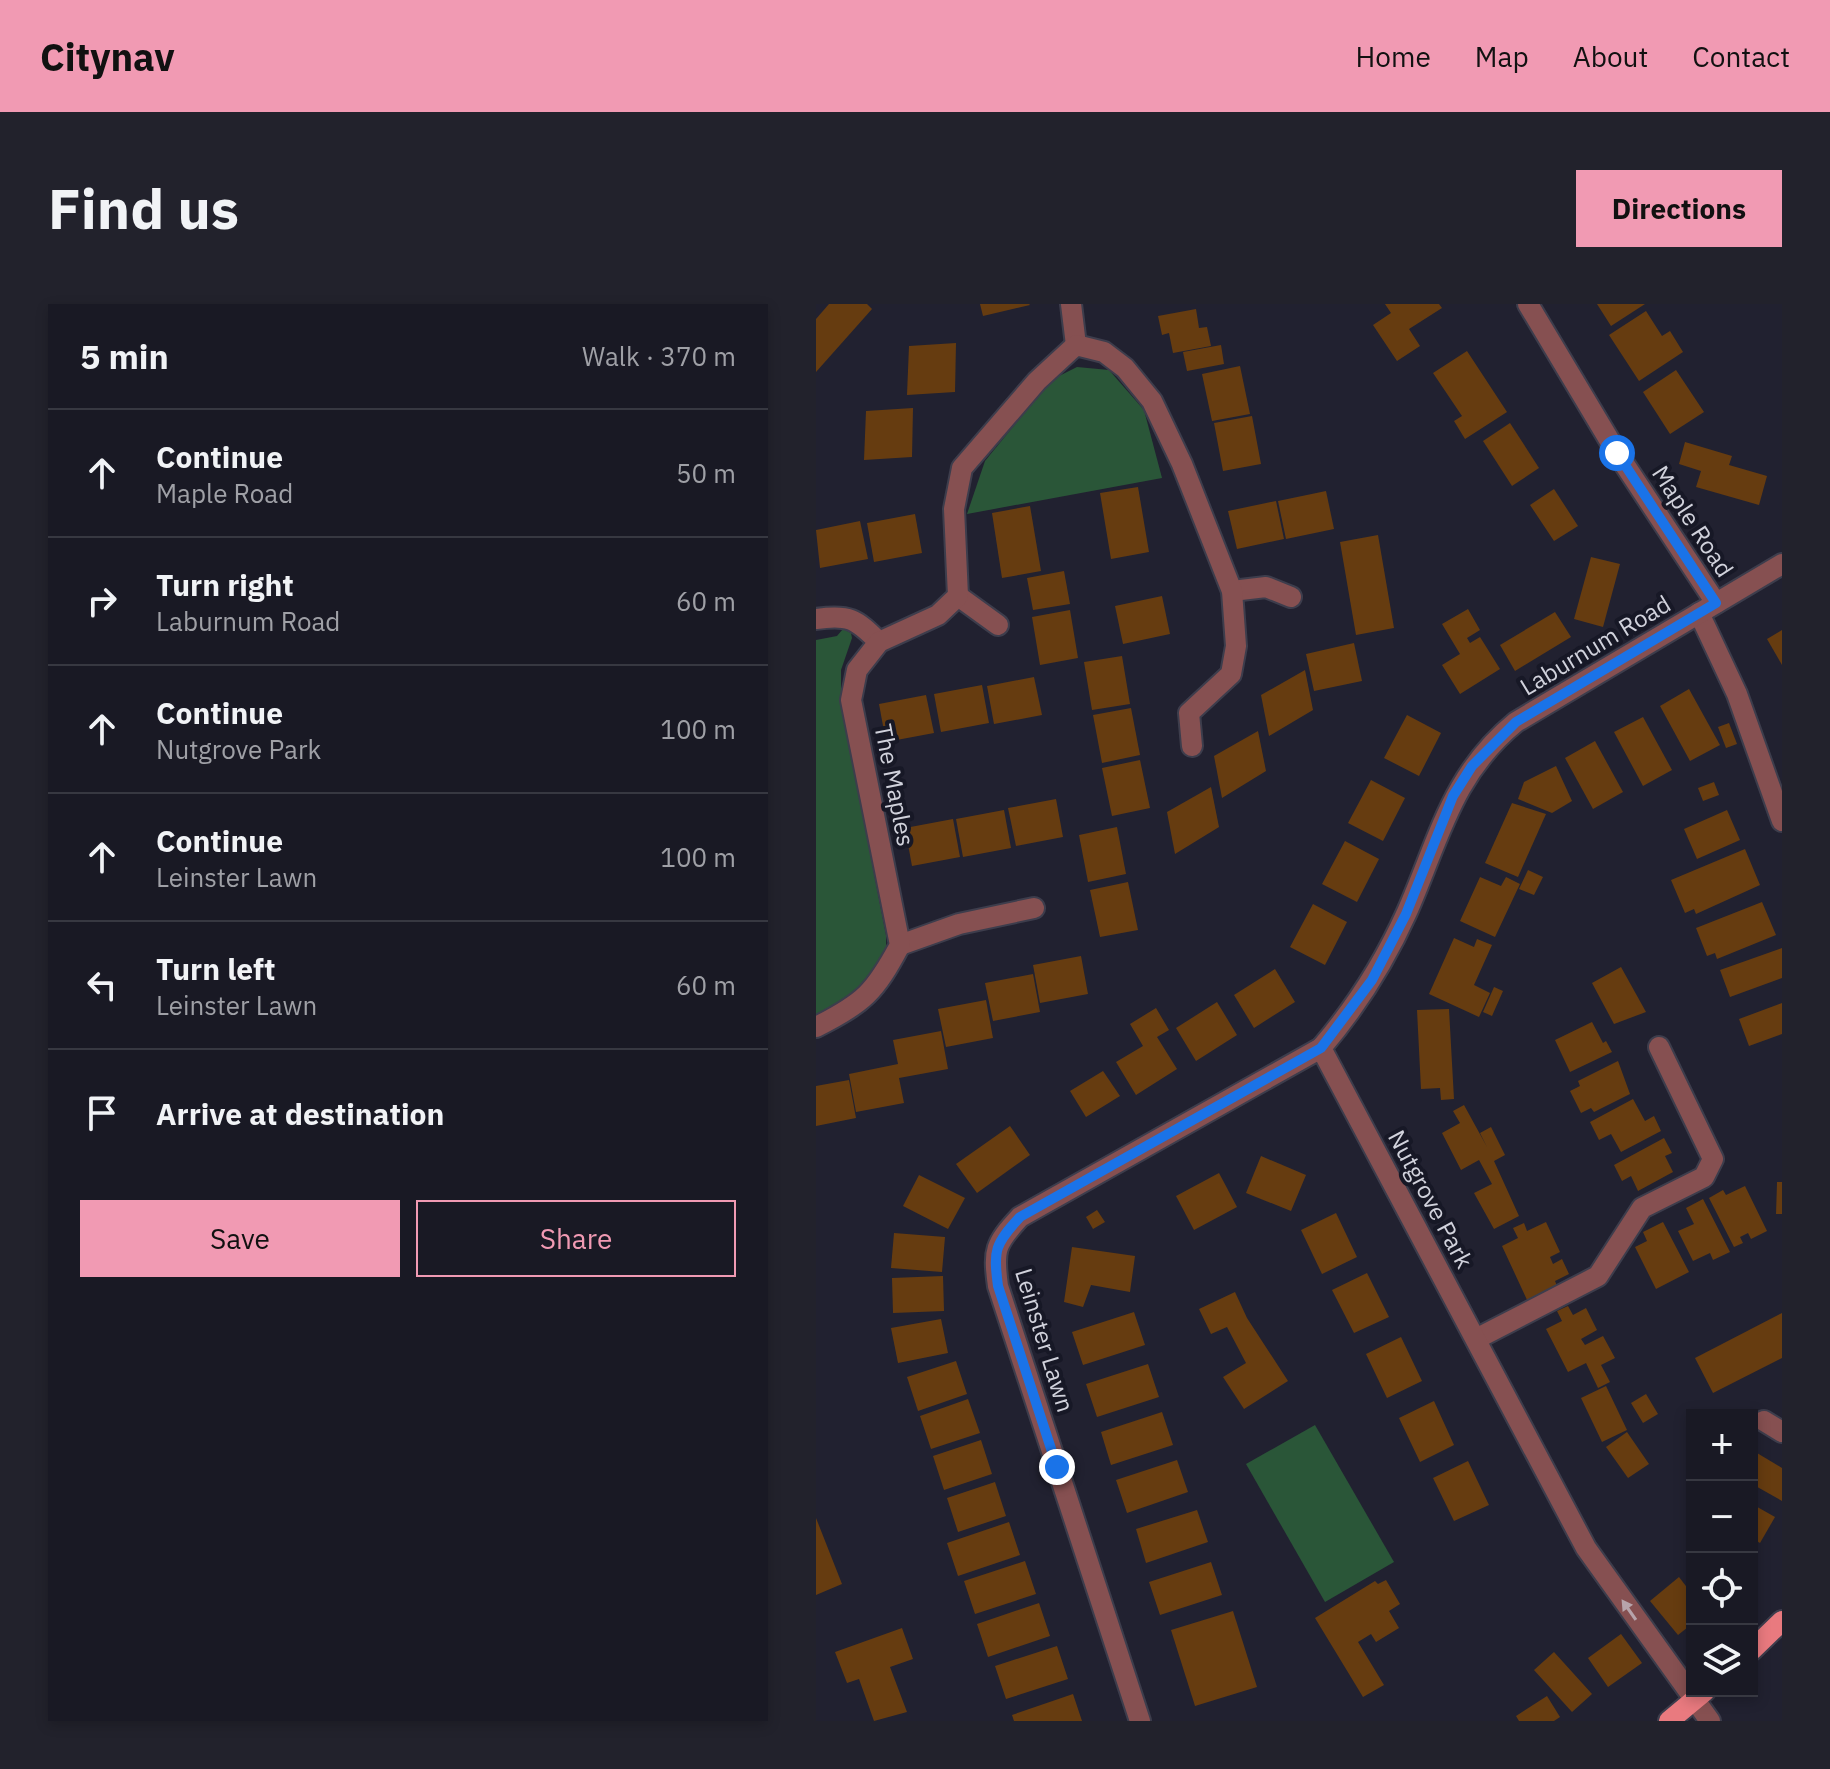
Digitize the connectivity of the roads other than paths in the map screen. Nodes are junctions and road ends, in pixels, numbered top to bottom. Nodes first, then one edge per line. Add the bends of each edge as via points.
1 (1071, 304) edge
2 (1528, 304) edge
3 (1076, 345) junction
4 (1782, 564) edge
5 (1232, 591) junction
6 (958, 596) junction
7 (1291, 597) dead end
8 (1707, 608) junction
9 (816, 619) edge
10 (998, 625) dead end
11 (879, 642) junction
12 (1192, 746) dead end
13 (1782, 821) edge
14 (1034, 908) dead end
15 (900, 945) junction
16 (816, 1027) edge
17 (1659, 1047) dead end
18 (1321, 1048) junction
19 (1476, 1339) junction
20 (1764, 1421) dead end
21 (1782, 1432) edge
22 (1780, 1626) edge
23 (1758, 1645) edge
24 (1686, 1679) edge
25 (1698, 1697) edge
26 (1699, 1697) edge
27 (1140, 1721) edge
28 (1669, 1721) edge
29 (1710, 1721) edge

1 - 3 street
2 - 8 street, Maple Road
3 - 5 street via 1104,352 1152,401
3 - 6 street via 1037,381 962,468 954,509
4 - 8 street, Laburnum Road
5 - 7 street via 1266,587
5 - 12 street via 1236,646 1231,674 1189,713
6 - 10 street
6 - 11 street via 938,615
8 - 13 street, Maple Road
8 - 18 street, Laburnum Road via 1494,740 1459,786 1406,914 1372,980
9 - 11 street via 842,615
11 - 15 street, The Maples via 857,670 851,700
14 - 15 street via 959,924
15 - 16 street via 882,980 856,1007
17 - 19 street via 1713,1159 1704,1177 1642,1208 1598,1276
18 - 19 street, Nutgrove Park
18 - 27 street, Leinster Lawn via 1020,1217 999,1240 994,1257 998,1286
24 -> 19 street, Nutgrove Park via 1586,1548
20 - 21 street
22 - 23 main road
25 - 28 main road
26 - 29 street, Nutgrove Park

